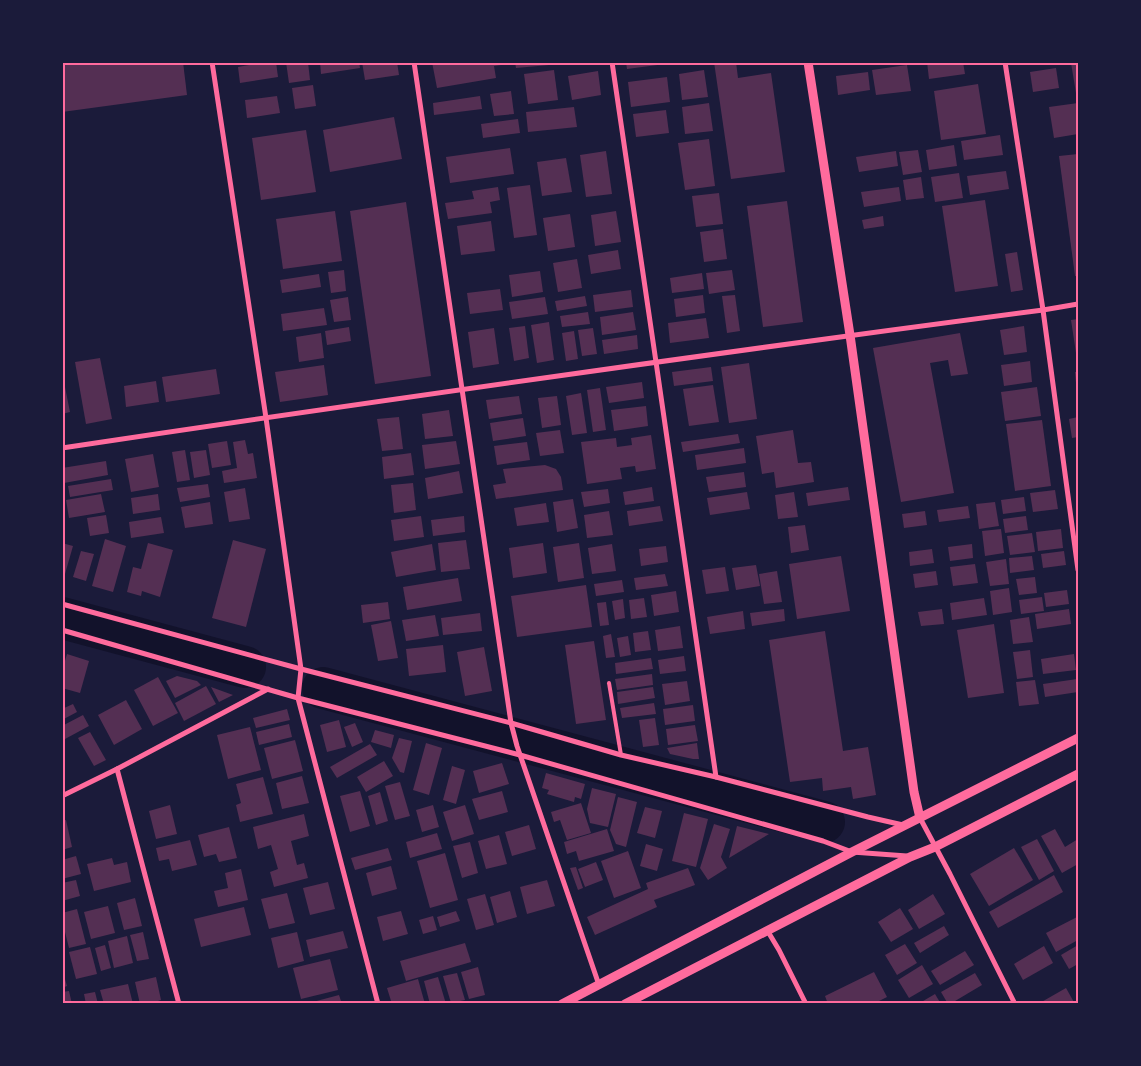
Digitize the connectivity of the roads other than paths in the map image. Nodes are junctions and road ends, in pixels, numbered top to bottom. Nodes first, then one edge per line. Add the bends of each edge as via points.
1 (212, 62) edge
2 (414, 62) edge
3 (612, 62) edge
4 (808, 62) edge
5 (1005, 62) edge
6 (1078, 304) edge
7 (1042, 310) junction
8 (850, 335) junction
9 (656, 362) junction
10 (462, 390) junction
11 (266, 418) junction
12 (62, 448) edge
13 (1078, 570) edge
14 (62, 604) edge
15 (62, 630) edge
16 (301, 669) junction
17 (609, 684) dead end
18 (268, 689) junction
19 (298, 698) junction
20 (510, 723) junction
21 (1078, 738) edge
22 (520, 755) junction
23 (621, 755) junction
24 (118, 769) junction
25 (1078, 774) edge
26 (716, 777) junction
27 (62, 796) edge
28 (920, 818) junction
29 (905, 826) junction
30 (935, 847) junction
31 (852, 852) junction
32 (910, 856) junction
33 (767, 930) junction
34 (599, 985) junction
35 (179, 1004) edge
36 (378, 1004) edge
37 (562, 1004) edge
38 (625, 1004) edge
39 (806, 1004) edge
40 (1015, 1004) edge

1 - 11 street
2 - 10 street
3 - 9 street
4 - 8 street
5 - 7 street
6 - 7 street
7 - 8 street
7 - 13 street
8 - 9 street
8 - 28 street
9 - 10 street
9 - 26 street
10 - 11 street
10 - 20 street
11 - 12 street
11 - 16 street
14 - 16 street
15 - 18 street
16 - 19 street
16 - 20 street
17 - 23 lane
18 - 19 street
18 - 24 street
19 - 22 street
19 - 36 street
20 - 22 street
20 - 23 street
21 - 28 street
22 - 31 street via 814,838
22 - 34 street
23 - 26 street
24 - 27 street
24 - 35 street
25 - 30 street
26 - 29 street
28 - 29 street
28 - 30 street
29 - 31 street
30 - 32 street
30 - 40 street
31 - 32 street
31 - 34 street
32 - 33 street
33 - 38 street
33 - 39 street
34 - 37 street

